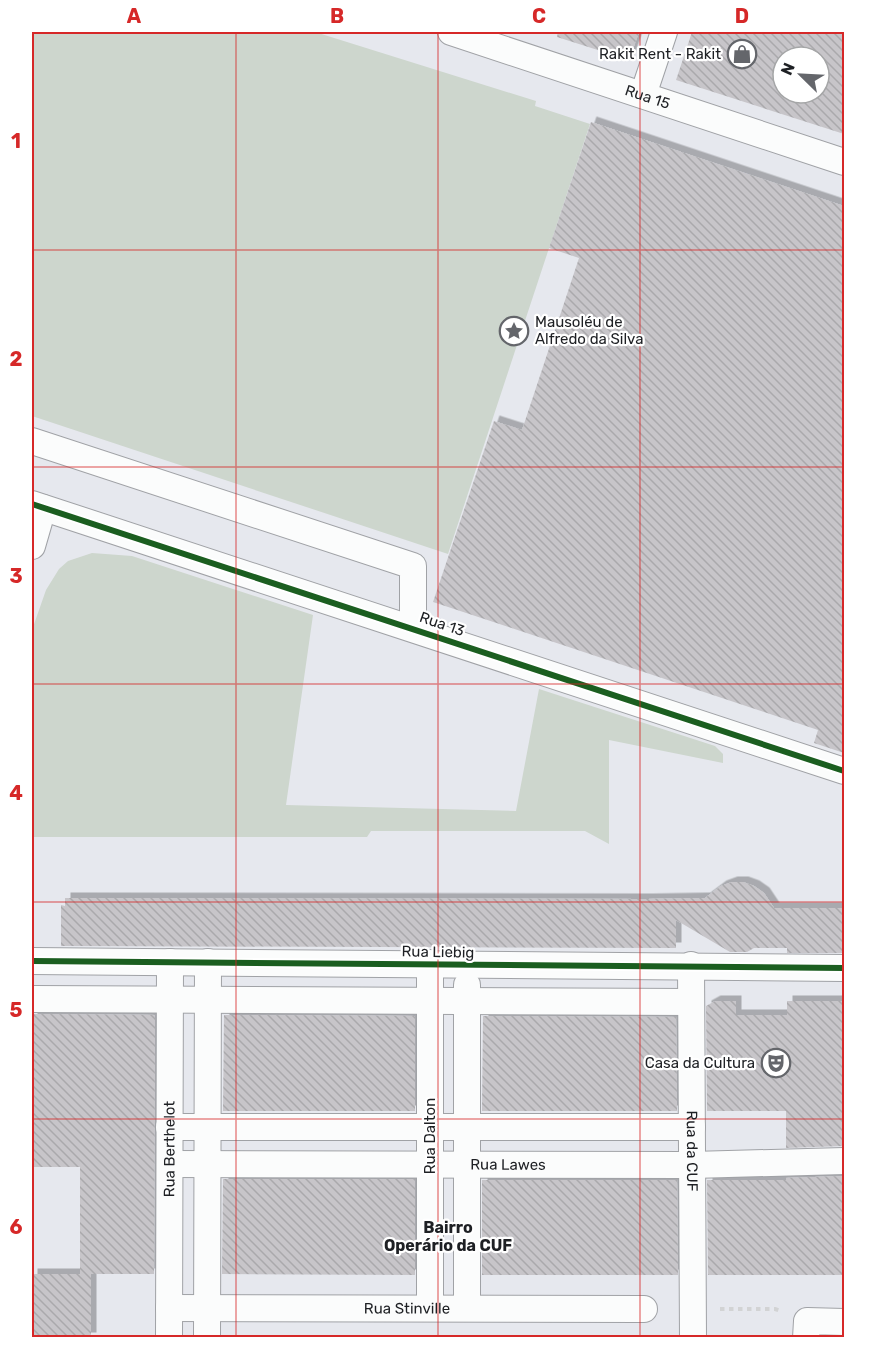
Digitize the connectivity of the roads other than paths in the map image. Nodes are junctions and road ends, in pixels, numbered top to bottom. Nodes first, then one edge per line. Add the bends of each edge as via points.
1 (451, 32) edge
2 (664, 32) edge
3 (643, 95) junction
4 (844, 162) edge
5 (32, 441) edge
6 (38, 506) edge
7 (32, 546) edge
8 (413, 627) junction
9 (844, 771) edge
10 (32, 961) edge
11 (83, 961) junction
12 (170, 962) junction
13 (208, 962) junction
14 (430, 963) junction
15 (467, 964) junction
16 (691, 965) junction
17 (844, 968) edge
18 (32, 999) edge
19 (83, 999) junction
20 (170, 999) junction
21 (208, 999) junction
22 (430, 1000) junction
23 (467, 1001) junction
24 (691, 1002) junction
25 (170, 1127) junction
26 (207, 1127) junction
27 (430, 1127) junction
28 (467, 1127) junction
29 (692, 1127) junction
30 (844, 1161) edge
31 (170, 1164) junction
32 (207, 1164) junction
33 (430, 1165) junction
34 (467, 1165) junction
35 (692, 1165) junction
36 (169, 1308) junction
37 (207, 1308) junction
38 (430, 1308) junction
39 (467, 1308) junction
40 (644, 1309) dead end
41 (844, 1322) edge
42 (169, 1338) edge
43 (207, 1338) edge
44 (693, 1338) edge
45 (806, 1338) edge

1 - 3 street, Rua 15
2 - 3 street
3 - 4 street, Rua 15
5 - 8 street via 413,566
6 - 7 street
6 - 8 street, Rua 13
8 - 9 street, Rua 13
10 - 11 street, Rua Liebig
11 - 12 street, Rua Liebig
11 - 19 street
12 - 13 street, Rua Liebig
12 - 20 street, Rua Berthelot
13 - 14 street, Rua Liebig
13 - 21 street
14 - 15 street, Rua Liebig
14 - 22 street, Rua Dalton
15 - 16 street, Rua Liebig
15 - 23 street
16 - 17 street, Rua Liebig
16 - 24 street, Rua da CUF
18 - 19 street
19 - 20 street
20 - 21 street
20 - 25 street, Rua Berthelot
21 - 22 street
21 - 26 street
22 - 23 street
22 - 27 street, Rua Dalton
23 - 24 street
23 - 28 street
24 - 29 street, Rua da CUF
25 - 26 street
25 - 31 street, Rua Berthelot
26 - 27 street
26 - 32 street
27 - 28 street
27 - 33 street, Rua Dalton
28 - 29 street
28 - 34 street
29 - 35 street, Rua da CUF
30 - 35 street, Rua Lawes
31 - 32 street, Rua Lawes
31 - 36 street, Rua Berthelot
32 - 33 street, Rua Lawes
32 - 37 street
33 - 34 street, Rua Lawes
33 - 38 street, Rua Dalton
34 - 35 street, Rua Lawes
34 - 39 street
35 - 44 street, Rua da CUF
36 - 37 street, Rua Stinville
36 - 42 street, Rua Berthelot
37 - 38 street, Rua Stinville
37 - 43 street
38 - 39 street, Rua Stinville
39 - 40 street, Rua Stinville
41 - 45 street via 807,1321

